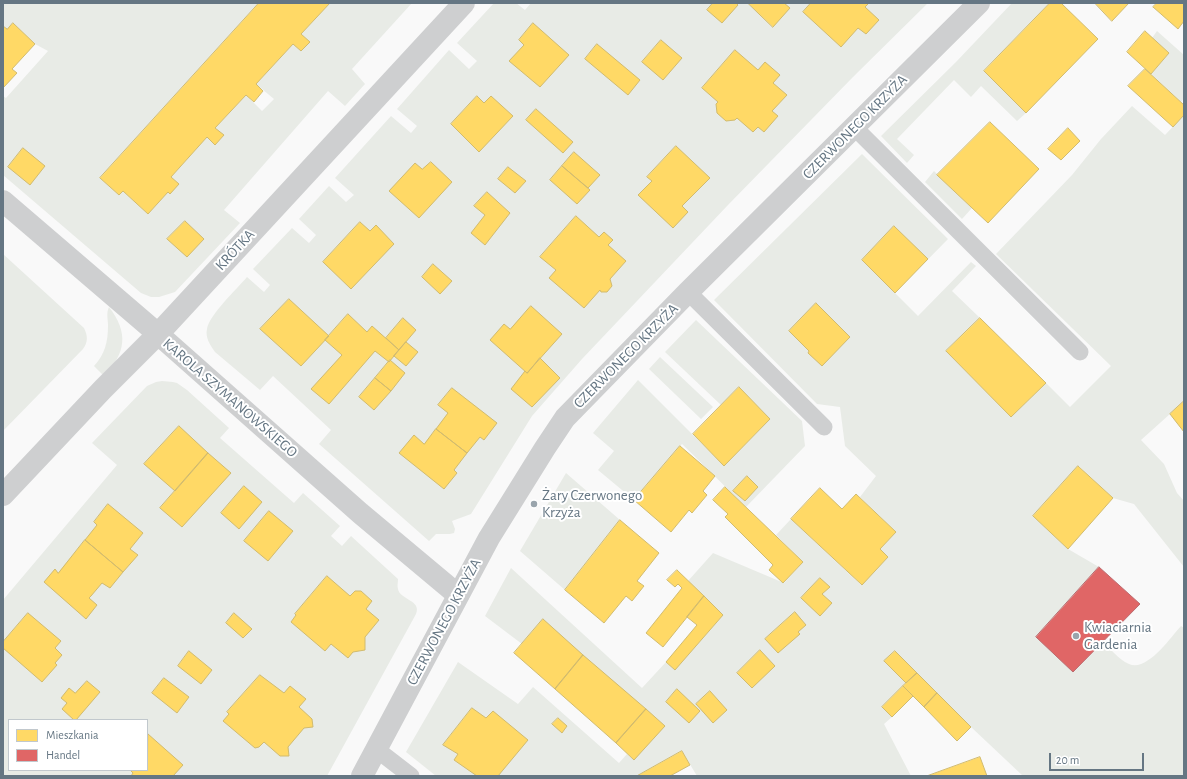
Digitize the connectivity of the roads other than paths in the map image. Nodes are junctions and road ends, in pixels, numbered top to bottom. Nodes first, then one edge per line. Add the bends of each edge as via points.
1 (464, 3) edge
2 (979, 3) edge
3 (854, 127) junction
4 (3, 201) edge
5 (688, 292) junction
6 (158, 334) junction
7 (1080, 352) dead end
8 (824, 427) dead end
9 (3, 495) edge
10 (458, 595) junction
11 (376, 749) junction
12 (362, 776) edge
13 (411, 776) edge

1 - 6 street, KRÓTKA
2 - 3 street, CZERWONEGO KRZYŻA
3 - 5 street, CZERWONEGO KRZYŻA
3 - 7 lane
4 - 6 street, KAROLA SZYMANOWSKIEGO
5 - 8 lane
5 - 10 street, CZERWONEGO KRZYŻA via 565,418 489,538
6 - 9 street, KRÓTKA
6 - 10 street, KAROLA SZYMANOWSKIEGO via 360,513
10 - 11 street, CZERWONEGO KRZYŻA
11 - 12 street, CZERWONEGO KRZYŻA
11 - 13 lane

